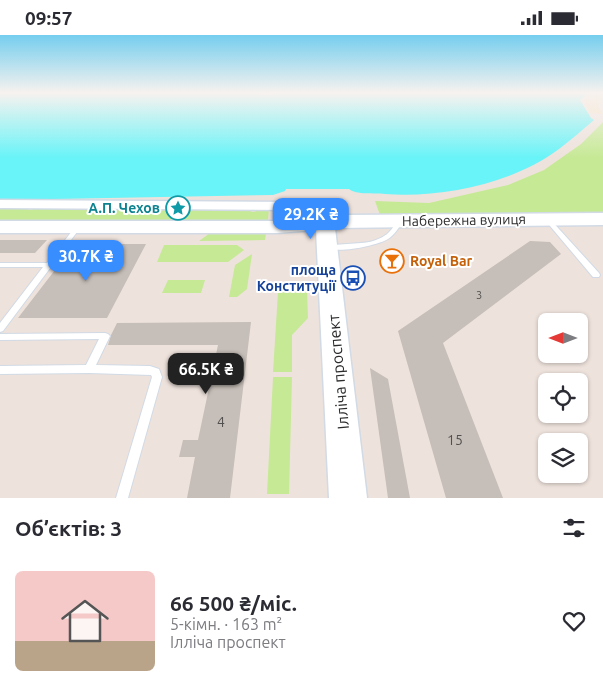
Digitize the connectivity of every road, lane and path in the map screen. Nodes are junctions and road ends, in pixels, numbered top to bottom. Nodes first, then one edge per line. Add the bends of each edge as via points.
1 (0, 204) edge
2 (298, 215) junction
3 (547, 219) junction
4 (603, 219) edge
5 (0, 227) edge
6 (78, 227) junction
7 (326, 234) junction
8 (0, 265) edge
9 (50, 265) junction
10 (596, 275) dead end
11 (0, 329) edge
12 (0, 337) edge
13 (89, 369) junction
14 (0, 370) edge
15 (122, 498) edge
16 (348, 498) edge

1 - 2 street
2 - 6 main road via 278,227
2 - 7 main road
3 - 4 main road, Набережна вулиця
3 - 7 main road, Набережна вулиця via 402,221
3 - 10 lane
5 - 6 main road
6 - 9 lane
7 - 16 main road, Ілліча проспект
8 - 9 lane
9 - 11 lane
12 - 13 lane via 105,336
13 - 14 lane
13 - 15 lane via 150,370 157,377

